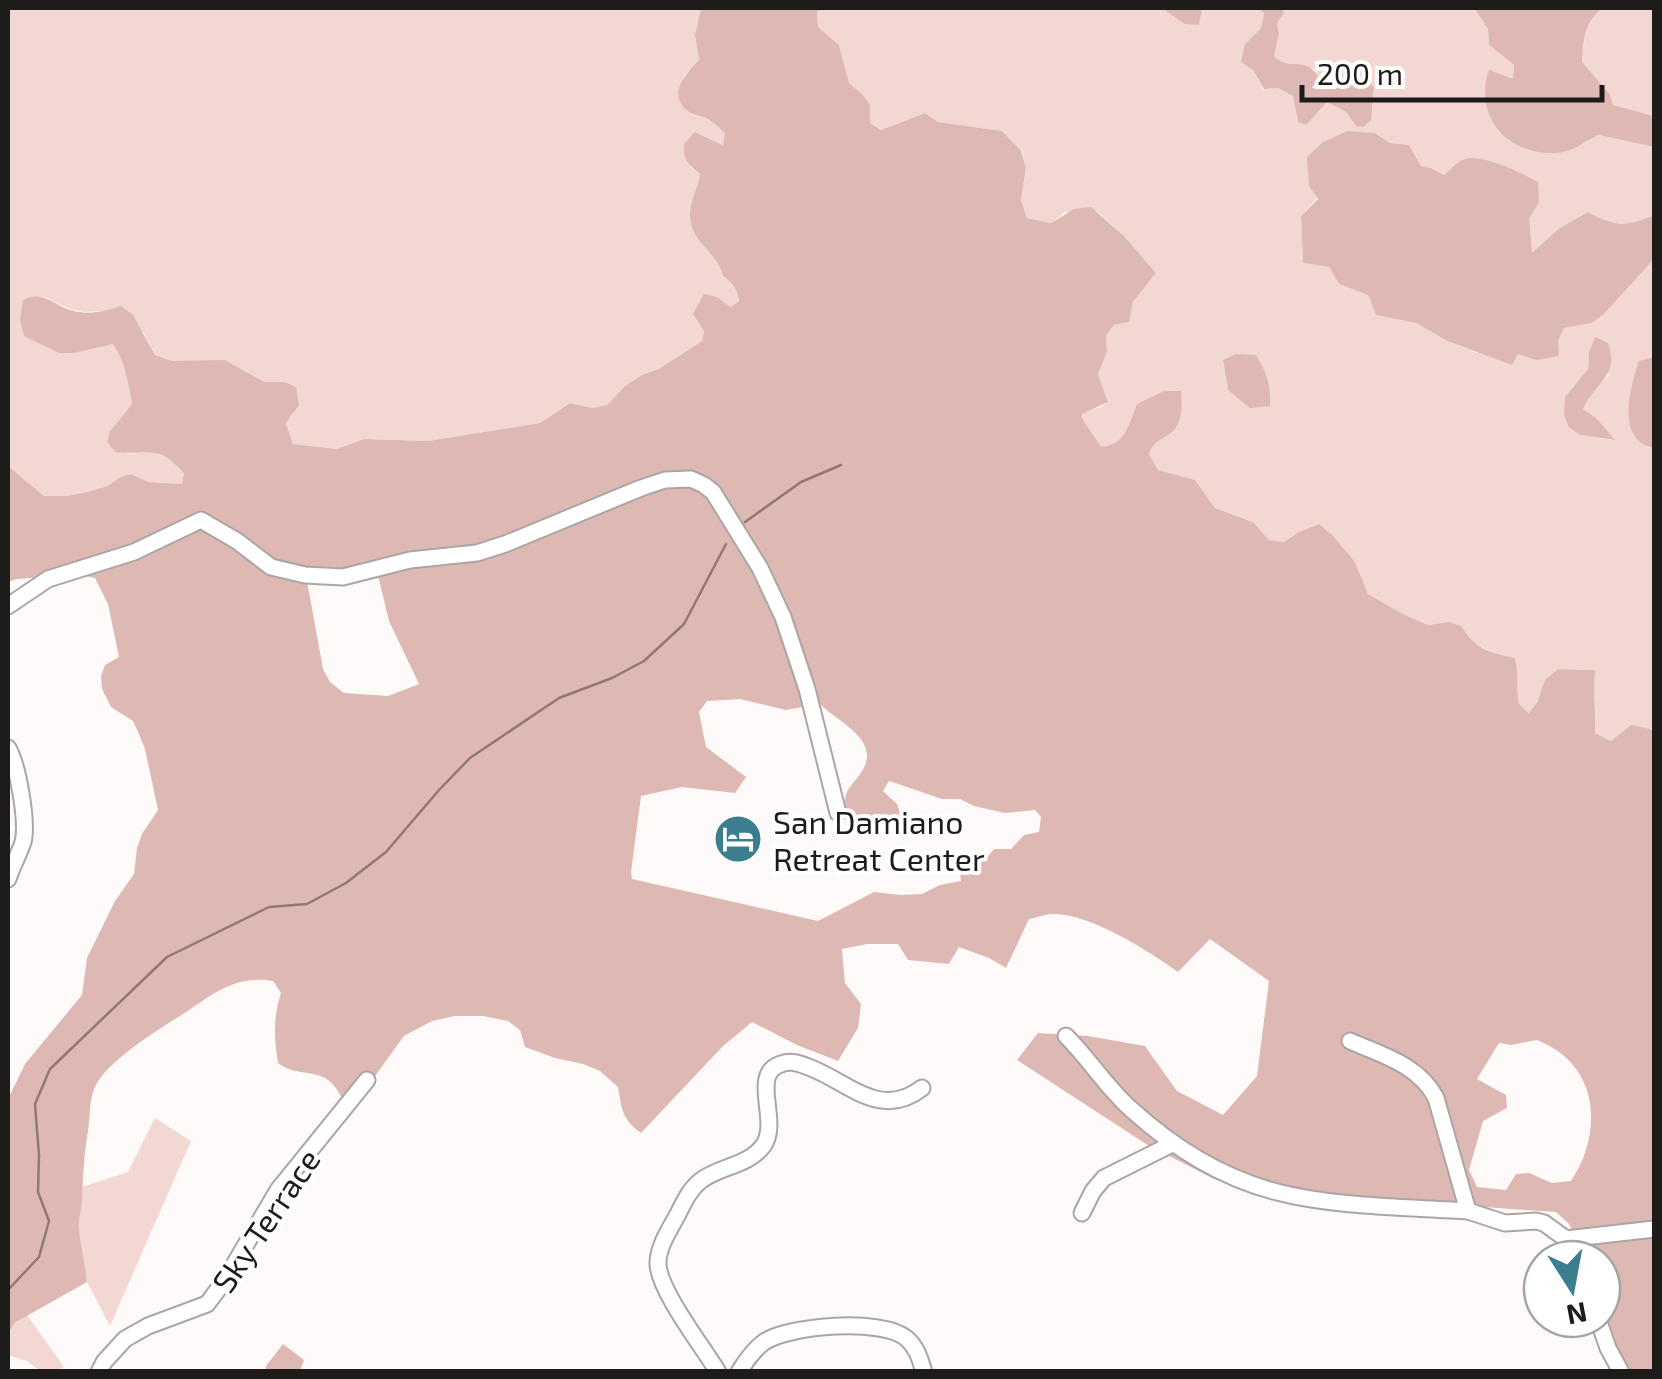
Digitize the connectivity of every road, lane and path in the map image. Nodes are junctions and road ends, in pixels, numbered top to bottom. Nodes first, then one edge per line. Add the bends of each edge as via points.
1 (8, 606) edge
2 (8, 748) edge
3 (838, 813) dead end
4 (8, 879) edge
5 (1066, 1036) dead end
6 (1350, 1041) dead end
7 (367, 1080) dead end
8 (922, 1088) dead end
9 (1172, 1144) junction
10 (1468, 1211) junction
11 (1082, 1213) dead end
12 (1654, 1229) edge
13 (1566, 1239) joint
14 (1605, 1339) edge
15 (99, 1372) edge
16 (718, 1372) edge
17 (739, 1372) edge
18 (924, 1372) edge
19 (1621, 1372) edge

1 - 3 street via 48,579 134,552 201,520 271,566 343,578 410,560 477,553 641,488 690,479 713,492 783,617
2 - 4 street via 21,789 24,838
5 - 9 street via 1112,1092
6 - 10 street via 1410,1068 1431,1088
7 - 15 street, Sky Terrace via 278,1190 207,1304 126,1339
8 - 16 street via 892,1102 874,1100 797,1062 779,1064 766,1076 770,1131 763,1146 690,1192 658,1262 664,1286
9 - 10 street via 1277,1192
9 - 11 street via 1104,1178
10 - 13 street via 1512,1224 1544,1223
12 - 13 street
14 - 19 street
17 - 18 street via 762,1343 784,1332 823,1327 894,1331 915,1346

